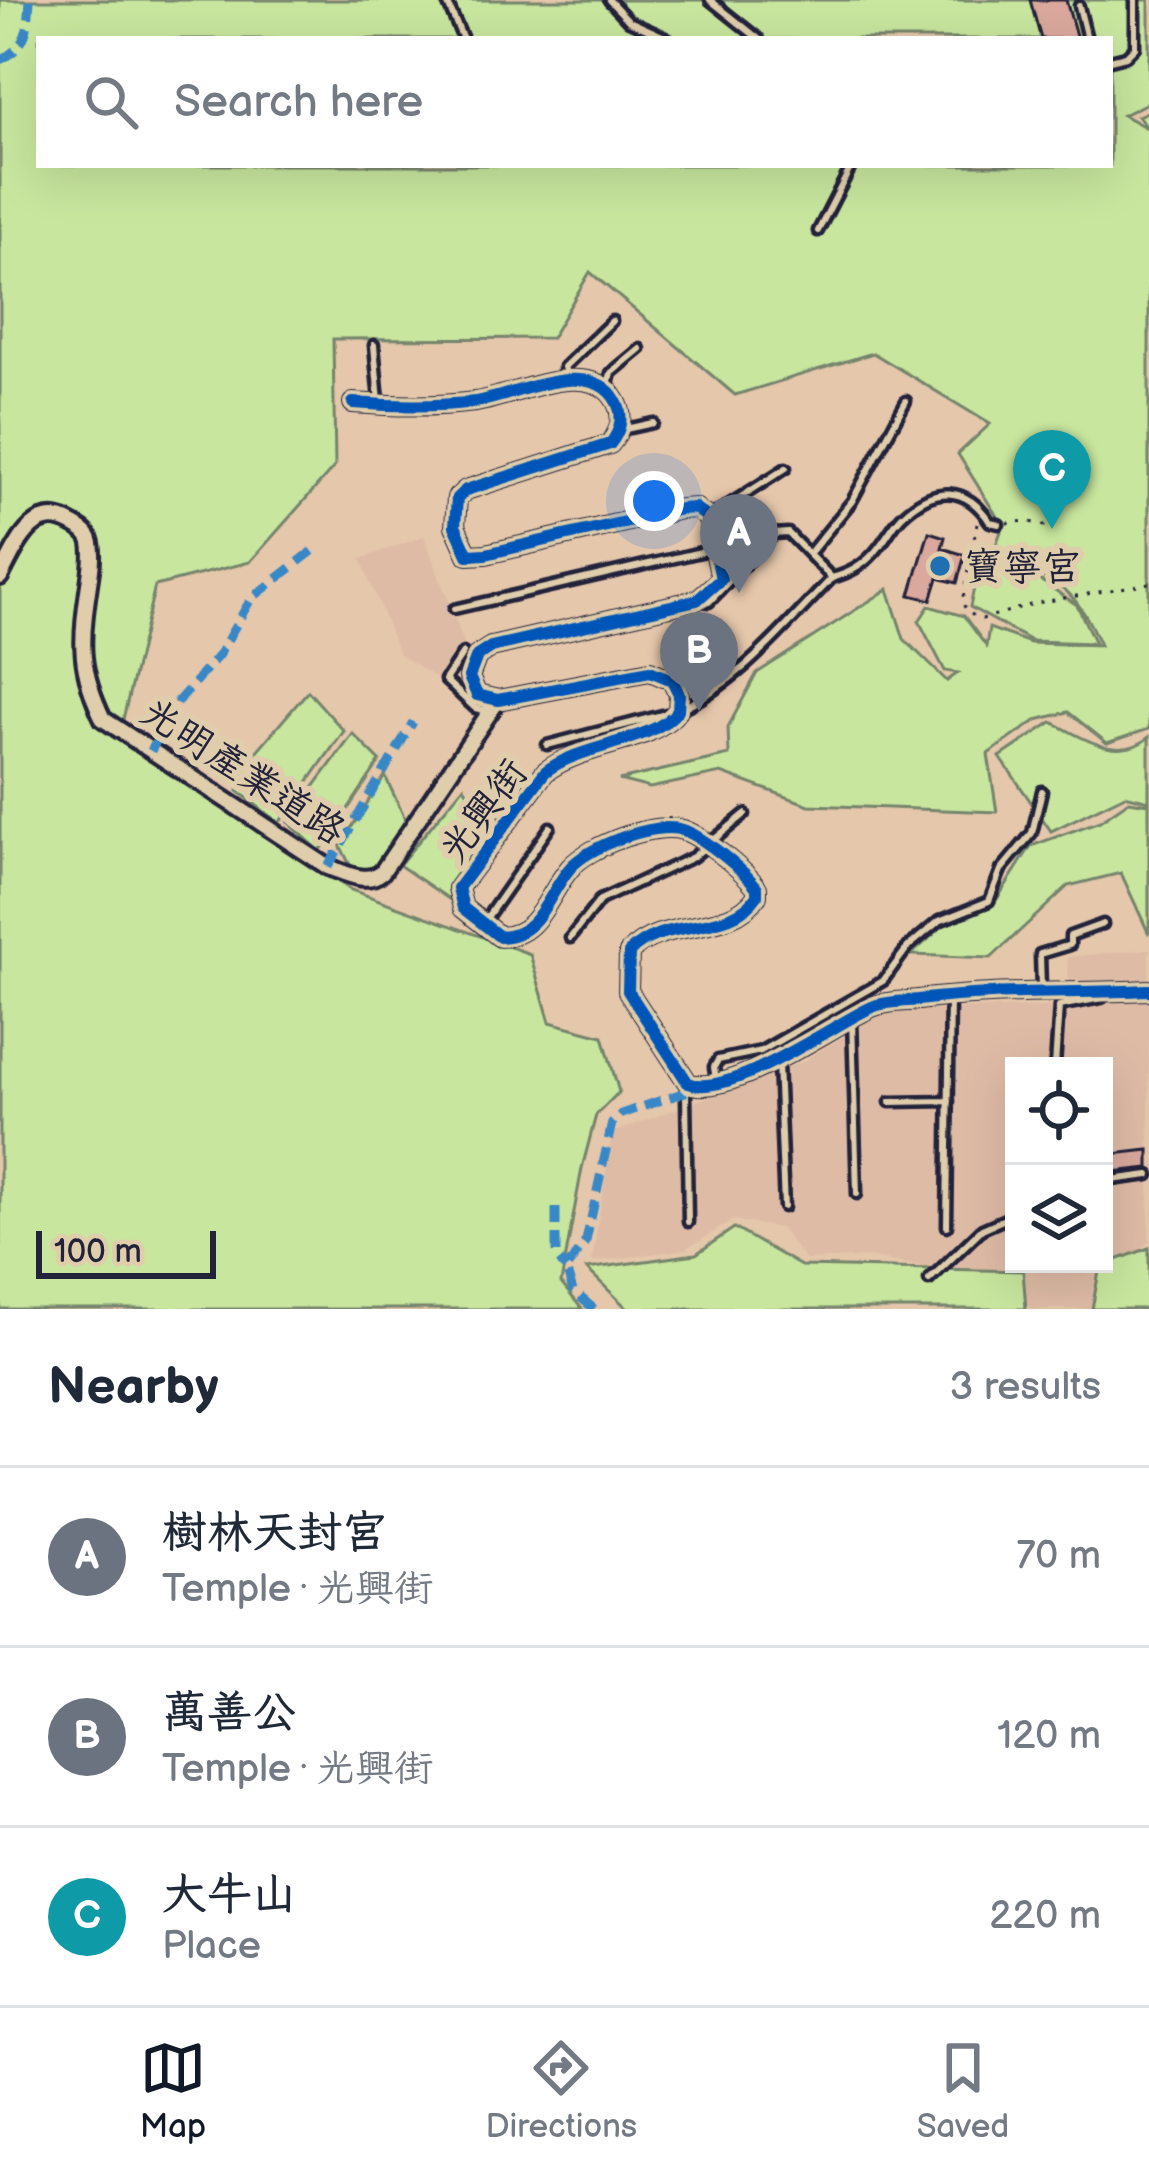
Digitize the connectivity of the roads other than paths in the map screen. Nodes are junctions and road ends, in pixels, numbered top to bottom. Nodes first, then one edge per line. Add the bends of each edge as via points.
1 (446, 0) edge
2 (609, 0) edge
3 (710, 0) edge
4 (1135, 0) edge
5 (1079, 6) dead end
6 (462, 36) edge
7 (662, 36) edge
8 (754, 36) edge
9 (1086, 36) edge
10 (1113, 59) edge
11 (850, 168) edge
12 (818, 232) dead end
13 (612, 320) dead end
14 (374, 345) dead end
15 (640, 349) dead end
16 (568, 380) junction
17 (607, 388) junction
18 (906, 401) dead end
19 (353, 403) dead end
20 (379, 405) junction
21 (653, 423) dead end
22 (618, 430) junction
23 (786, 468) dead end
24 (708, 518) junction
25 (999, 524) road end
26 (715, 548) junction
27 (809, 554) junction
28 (0, 578) edge
29 (832, 578) junction
30 (697, 600) junction
31 (454, 609) dead end
32 (463, 653) dead end
33 (496, 706) junction
34 (678, 710) junction
35 (547, 745) dead end
36 (1042, 791) dead end
37 (745, 814) dead end
38 (550, 827) dead end
39 (710, 848) junction
40 (482, 923) junction
41 (1103, 924) dead end
42 (570, 938) dead end
43 (1144, 990) edge
44 (1041, 992) junction
45 (950, 996) junction
46 (852, 1019) junction
47 (1055, 1057) edge
48 (778, 1060) junction
49 (717, 1083) junction
50 (686, 1094) dead end
51 (949, 1101) junction
52 (890, 1102) dead end
53 (1149, 1175) edge
54 (1113, 1180) edge
55 (857, 1194) dead end
56 (784, 1208) dead end
57 (1005, 1219) edge
58 (688, 1222) dead end
59 (947, 1226) dead end
60 (929, 1280) dead end

1 - 6 lane
2 - 7 lane via 629,21
3 - 8 lane
4 - 10 lane via 1135,47
5 - 9 lane
11 - 12 lane
13 - 16 lane via 572,356 564,367
14 - 20 lane
15 - 17 lane via 611,373
16 - 17 street
16 - 20 street via 477,402
17 - 22 street via 618,404
18 - 27 lane via 852,501
19 - 20 street
21 - 22 lane
22 - 24 street via 610,444 466,490 453,516 464,551 486,554 681,509
23 - 24 lane
24 - 26 street
25 - 29 lane via 954,492 920,503 874,554
26 - 30 street via 721,579
26 - 31 lane
27 - 29 lane
27 - 30 lane via 788,533 775,534 710,602
28 - 33 street, 光明產業道路 via 34,524 66,520 86,532 91,565 81,656 103,719 328,867 362,878 382,872
29 - 34 lane via 738,673
30 - 33 street, 光興街 via 482,651 472,688
32 - 33 lane via 445,680 475,708
33 - 34 street, 光興街 via 650,671 672,680
34 - 35 lane
34 - 40 street, 光興街 via 655,728 564,757 545,772 458,888 463,908
36 - 49 lane via 1032,833 1000,870 989,902 939,921 883,981 761,1052 718,1060
37 - 39 lane
38 - 40 lane
39 - 40 street, 光興街 via 686,830 662,827 613,841 572,864 518,937 500,937
39 - 42 lane via 600,900
39 - 49 street, 光興街 via 757,888 751,907 652,934 629,953 627,972 628,991 680,1076 700,1088
41 - 44 lane via 1040,954
43 - 44 street
43 - 47 lane via 1059,1006
44 - 45 street
45 - 46 street via 876,1005
45 - 51 lane
46 - 48 street
46 - 55 lane
48 - 49 street
48 - 56 lane
50 - 58 lane
51 - 52 lane
51 - 59 lane
53 - 54 lane
57 - 60 lane via 982,1229

